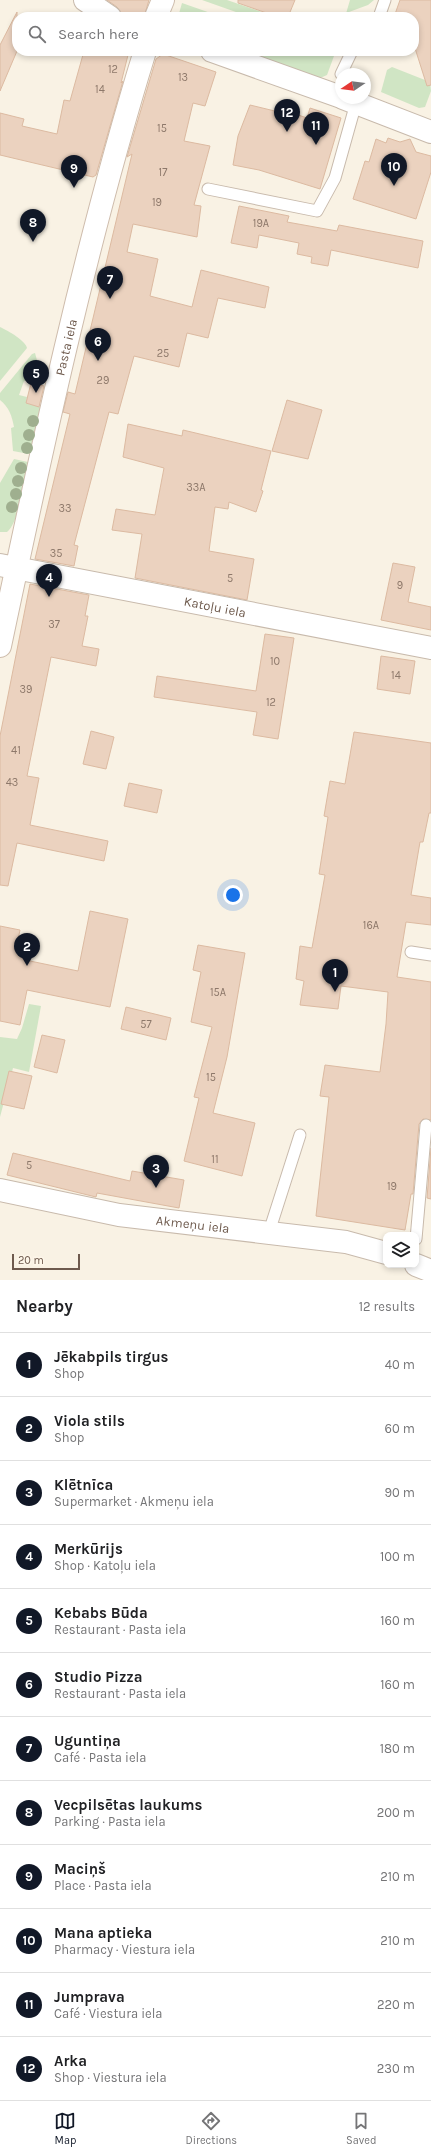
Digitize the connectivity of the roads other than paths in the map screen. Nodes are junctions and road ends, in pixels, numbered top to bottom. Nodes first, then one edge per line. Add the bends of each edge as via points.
1 (85, 0) edge
2 (163, 0) edge
3 (385, 0) edge
4 (103, 12) edge
5 (158, 12) edge
6 (381, 12) edge
7 (143, 56) edge
8 (226, 56) edge
9 (348, 56) edge
10 (343, 68) edge
11 (335, 95) edge
12 (342, 104) edge
13 (359, 104) edge
14 (431, 132) edge
15 (208, 189) dead end
16 (8, 566) edge
17 (0, 646) edge
18 (431, 648) edge
19 (411, 952) dead end
20 (431, 955) edge
21 (426, 1125) dead end
22 (300, 1135) dead end
23 (0, 1190) edge
24 (269, 1232) junction
25 (417, 1232) edge
26 (383, 1252) edge
27 (419, 1266) edge
28 (431, 1271) edge

1 - 4 street
2 - 5 street
3 - 6 lane
7 - 16 street, Pasta iela via 126,113
8 - 11 street
9 - 10 lane
12 - 15 lane via 335,178 316,211
13 - 14 street
16 - 17 street, Pasta iela
16 - 18 street, Katoļu iela
19 - 20 lane
21 - 25 lane
22 - 24 lane
23 - 24 street, Akmeņu iela via 119,1215
24 - 26 street, Akmeņu iela via 346,1242
27 - 28 street

